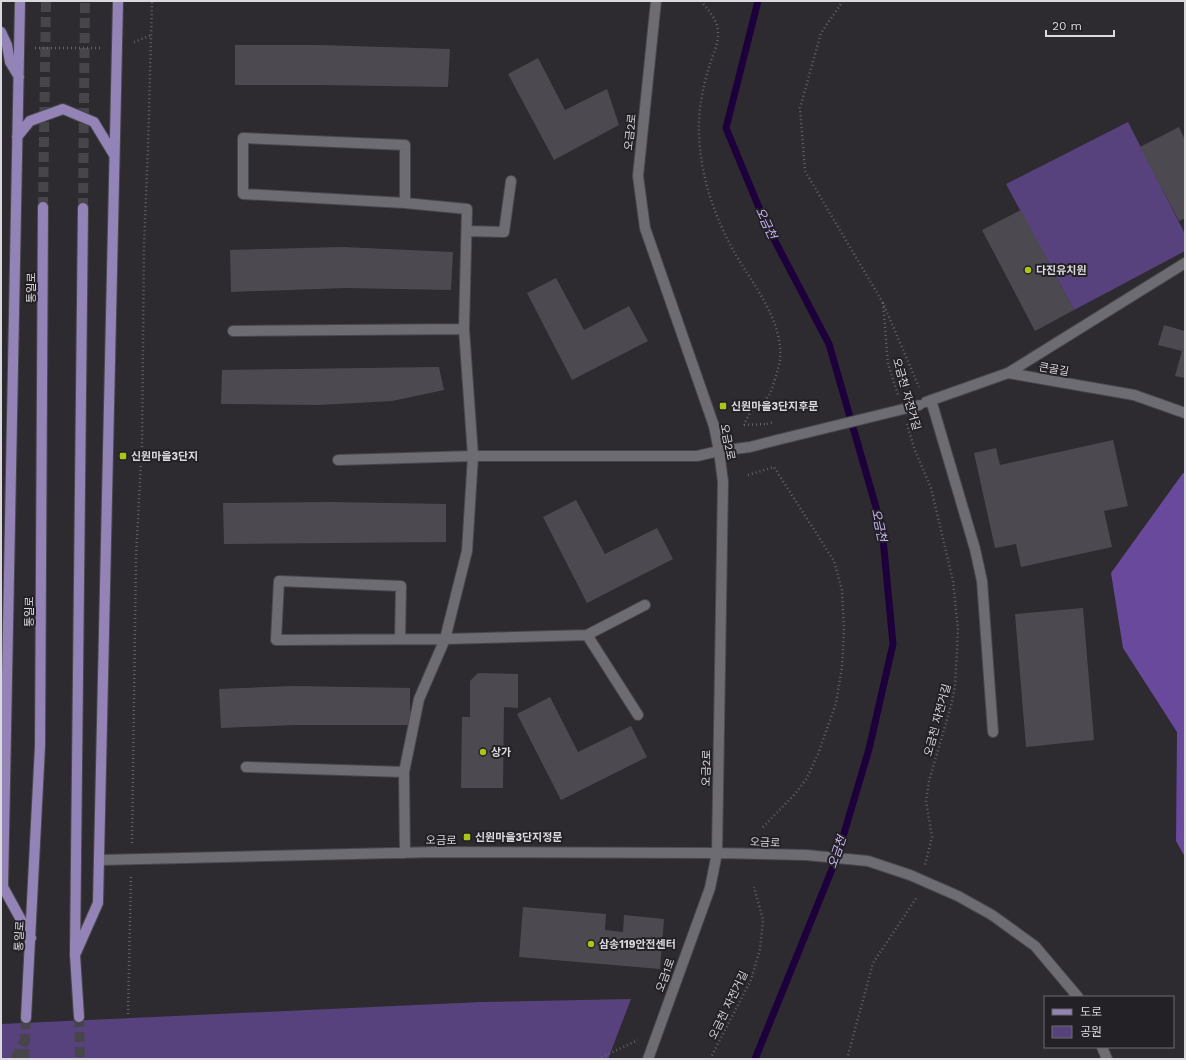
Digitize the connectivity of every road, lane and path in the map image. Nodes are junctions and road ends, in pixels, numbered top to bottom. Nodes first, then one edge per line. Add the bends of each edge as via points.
1 (20, 1) edge
2 (118, 1) edge
3 (152, 1) edge
4 (656, 1) edge
5 (701, 1) edge
6 (843, 1) edge
7 (1, 32) edge
8 (152, 35) junction
9 (20, 48) junction
10 (117, 49) junction
11 (19, 77) junction
12 (17, 137) junction
13 (114, 155) junction
14 (511, 181) dead end
15 (406, 203) junction
16 (43, 207) tunnel mouth
17 (83, 208) tunnel mouth
18 (467, 231) junction
19 (1185, 263) edge
20 (883, 303) junction
21 (464, 329) junction
22 (233, 331) dead end
23 (1008, 373) junction
24 (921, 390) dead end
25 (899, 399) dead end
26 (931, 400) junction
27 (1185, 413) edge
28 (906, 420) dead end
29 (767, 424) dead end
30 (719, 451) junction
31 (473, 456) junction
32 (338, 460) dead end
33 (748, 475) dead end
34 (645, 605) dead end
35 (587, 634) junction
36 (400, 639) junction
37 (445, 640) junction
38 (638, 715) dead end
39 (994, 732) dead end
40 (246, 767) dead end
41 (404, 772) junction
42 (133, 820) dead end
43 (762, 828) dead end
44 (717, 852) junction
45 (405, 853) junction
46 (2, 855) edge
47 (100, 860) junction
48 (923, 871) dead end
49 (754, 886) dead end
50 (918, 892) dead end
51 (131, 902) dead end
52 (31, 938) junction
53 (75, 954) junction
54 (1077, 996) edge
55 (128, 1014) dead end
56 (79, 1017) tunnel mouth
57 (26, 1018) tunnel mouth
58 (638, 1040) dead end
59 (1102, 1048) edge
60 (598, 1059) edge
61 (648, 1059) edge
62 (710, 1059) edge
63 (847, 1059) edge
64 (1108, 1059) edge

1 - 9 main road
2 - 10 main road
3 - 8 path
4 - 30 street, 오금2로 via 638,176 645,228 714,426
5 - 29 path via 714,18 718,32 705,85 698,132 706,186 729,243 768,308 779,335 780,360 769,395 752,410 744,425
6 - 20 path, 오금천 자전거길 via 821,33 800,108 805,171
7 - 11 main road via 7,45 10,62
8 - 10 path
8 - 42 path via 144,245 142,445 136,556
9 - 10 path
9 - 11 main road
10 - 13 main road
11 - 12 main road
12 - 13 main road via 30,121 63,109 94,122
12 - 46 main road
13 - 47 main road
14 - 18 street via 504,232
15 - 15 street via 244,194 243,138 405,145
15 - 18 street via 467,209
16 - 52 main road, 통일로 via 40,746
17 - 53 main road
18 - 21 street
19 - 23 street
20 - 24 path, 오금천 자전거길
20 - 25 path, 오금천 자전거길 via 888,364
21 - 22 street
21 - 31 street
23 - 26 street, 큰골길
23 - 27 street, 큰골길 via 1134,395
26 - 30 street, 큰골길, bridge via 750,447
26 - 39 street via 980,574
28 - 48 path, 오금천 자전거길 via 914,448 931,488 953,581 958,630 955,687 926,801 932,836
30 - 31 street, 큰골길 via 698,456
30 - 44 street, 오금2로 via 723,482
31 - 32 street, 큰골길
31 - 37 street via 467,550
33 - 43 path via 774,467 834,561 842,590 844,629 842,667 836,703 818,754 807,778 795,794
34 - 35 street
35 - 37 street
35 - 38 street
36 - 36 street via 276,640 279,581 401,586
36 - 37 street
37 - 41 street via 419,699
40 - 41 street
41 - 45 street
44 - 45 street, 오금로
44 - 54 street, 오금로, bridge via 806,855 868,861 910,875 958,896 992,915 1035,946
44 - 61 street, 오금1로 via 710,888
45 - 47 street, 오금로
46 - 52 main road via 3,887
47 - 53 main road via 98,903
49 - 62 path, 오금천 자전거길 via 763,920 758,955 751,980
50 - 63 path via 917,899 873,963
51 - 55 path
52 - 57 main road, 통일로
53 - 56 main road
58 - 60 path
59 - 64 street

